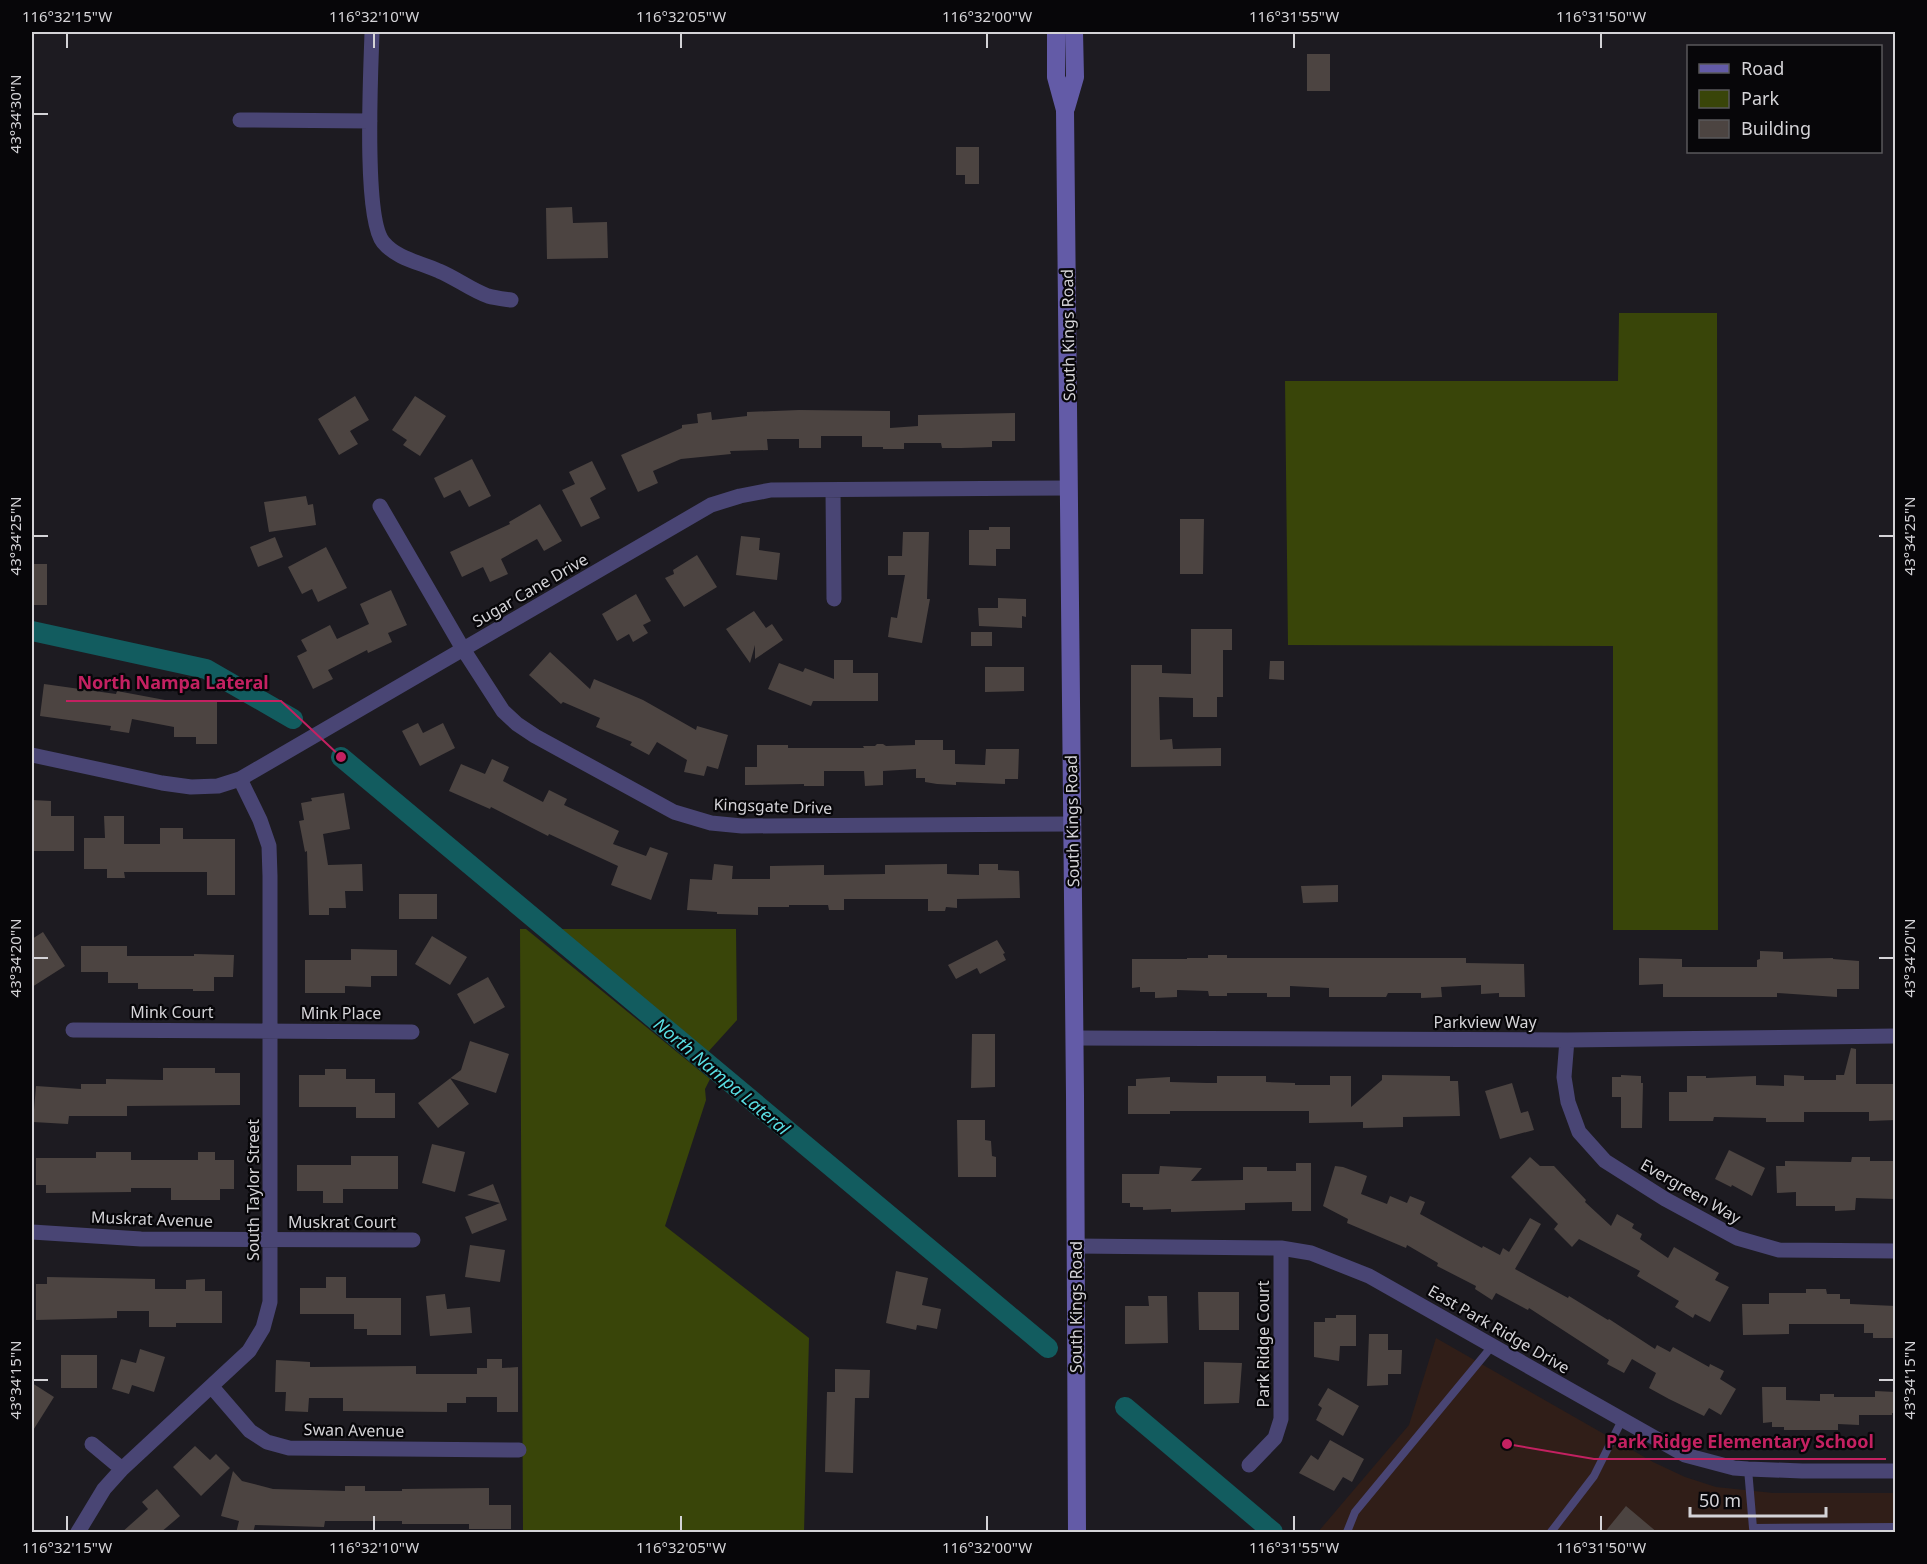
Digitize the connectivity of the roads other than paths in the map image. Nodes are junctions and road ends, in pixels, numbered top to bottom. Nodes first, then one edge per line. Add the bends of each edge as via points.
1 (372, 32) edge
2 (1056, 32) edge
3 (1074, 32) edge
4 (1065, 110) junction
5 (240, 120) dead end
6 (370, 121) junction
7 (511, 300) dead end
8 (1069, 488) junction
9 (833, 490) junction
10 (380, 506) dead end
11 (834, 599) dead end
12 (463, 650) junction
13 (32, 755) edge
14 (240, 779) junction
15 (1072, 824) junction
16 (73, 1030) dead end
17 (270, 1031) junction
18 (412, 1032) dead end
19 (1896, 1036) edge
20 (1075, 1038) junction
21 (1567, 1040) junction
22 (32, 1232) edge
23 (271, 1240) junction
24 (413, 1240) dead end
25 (1076, 1246) junction
26 (1281, 1248) junction
27 (1896, 1251) edge
28 (1493, 1345) junction
29 (212, 1387) junction
30 (1622, 1420) junction
31 (92, 1444) dead end
32 (519, 1450) dead end
33 (1249, 1465) dead end
34 (122, 1469) junction
35 (1748, 1469) junction
36 (1896, 1471) edge
37 (1896, 1527) edge
38 (1754, 1530) edge
39 (78, 1533) edge
40 (1077, 1533) edge
41 (1347, 1533) edge
42 (1551, 1533) edge

1 - 6 street
2 - 4 main road, South Kings Road via 1056,77
3 - 4 main road, South Kings Road via 1075,77
4 - 8 main road, South Kings Road
5 - 6 street
6 - 7 street via 374,218 381,239 393,252 488,296
8 - 9 street, Sugar Cane Drive
8 - 15 main road, South Kings Road
9 - 11 street
9 - 12 street, Sugar Cane Drive via 771,490 711,505
10 - 12 street, Kingsgate Drive
12 - 14 street, Sugar Cane Drive
12 - 15 street, Kingsgate Drive via 503,711 517,724 674,812 711,824
13 - 14 street, Sugar Cane Drive via 191,787 218,786
14 - 17 street, South Taylor Street via 268,846
15 - 20 main road, South Kings Road
16 - 17 street, Mink Court
17 - 18 street, Mink Place
17 - 23 street, South Taylor Street
19 - 21 street, Parkview Way
20 - 21 street, Parkview Way
20 - 25 main road, South Kings Road
21 - 27 street, Evergreen Way via 1564,1077 1568,1102 1579,1132 1605,1161 1737,1238 1779,1250
22 - 23 street, Muskrat Avenue via 141,1239
23 - 24 street, Muskrat Court
23 - 29 street, South Taylor Street via 270,1302 263,1328 249,1351
25 - 26 street, East Park Ridge Drive
25 - 40 main road, South Kings Road
26 - 28 street, East Park Ridge Drive via 1311,1253 1369,1276
26 - 33 street, Park Ridge Court via 1281,1419 1275,1438
28 - 30 street, East Park Ridge Drive
28 - 41 lane via 1355,1512
29 - 32 street, Swan Avenue via 250,1431 267,1442 289,1448
29 - 34 street, South Taylor Street
30 - 35 street, East Park Ridge Drive via 1684,1455
30 - 42 lane via 1594,1476
31 - 34 street
34 - 39 street, South Taylor Street via 104,1489
35 - 36 street, East Park Ridge Drive
35 - 38 lane
37 - 38 lane

